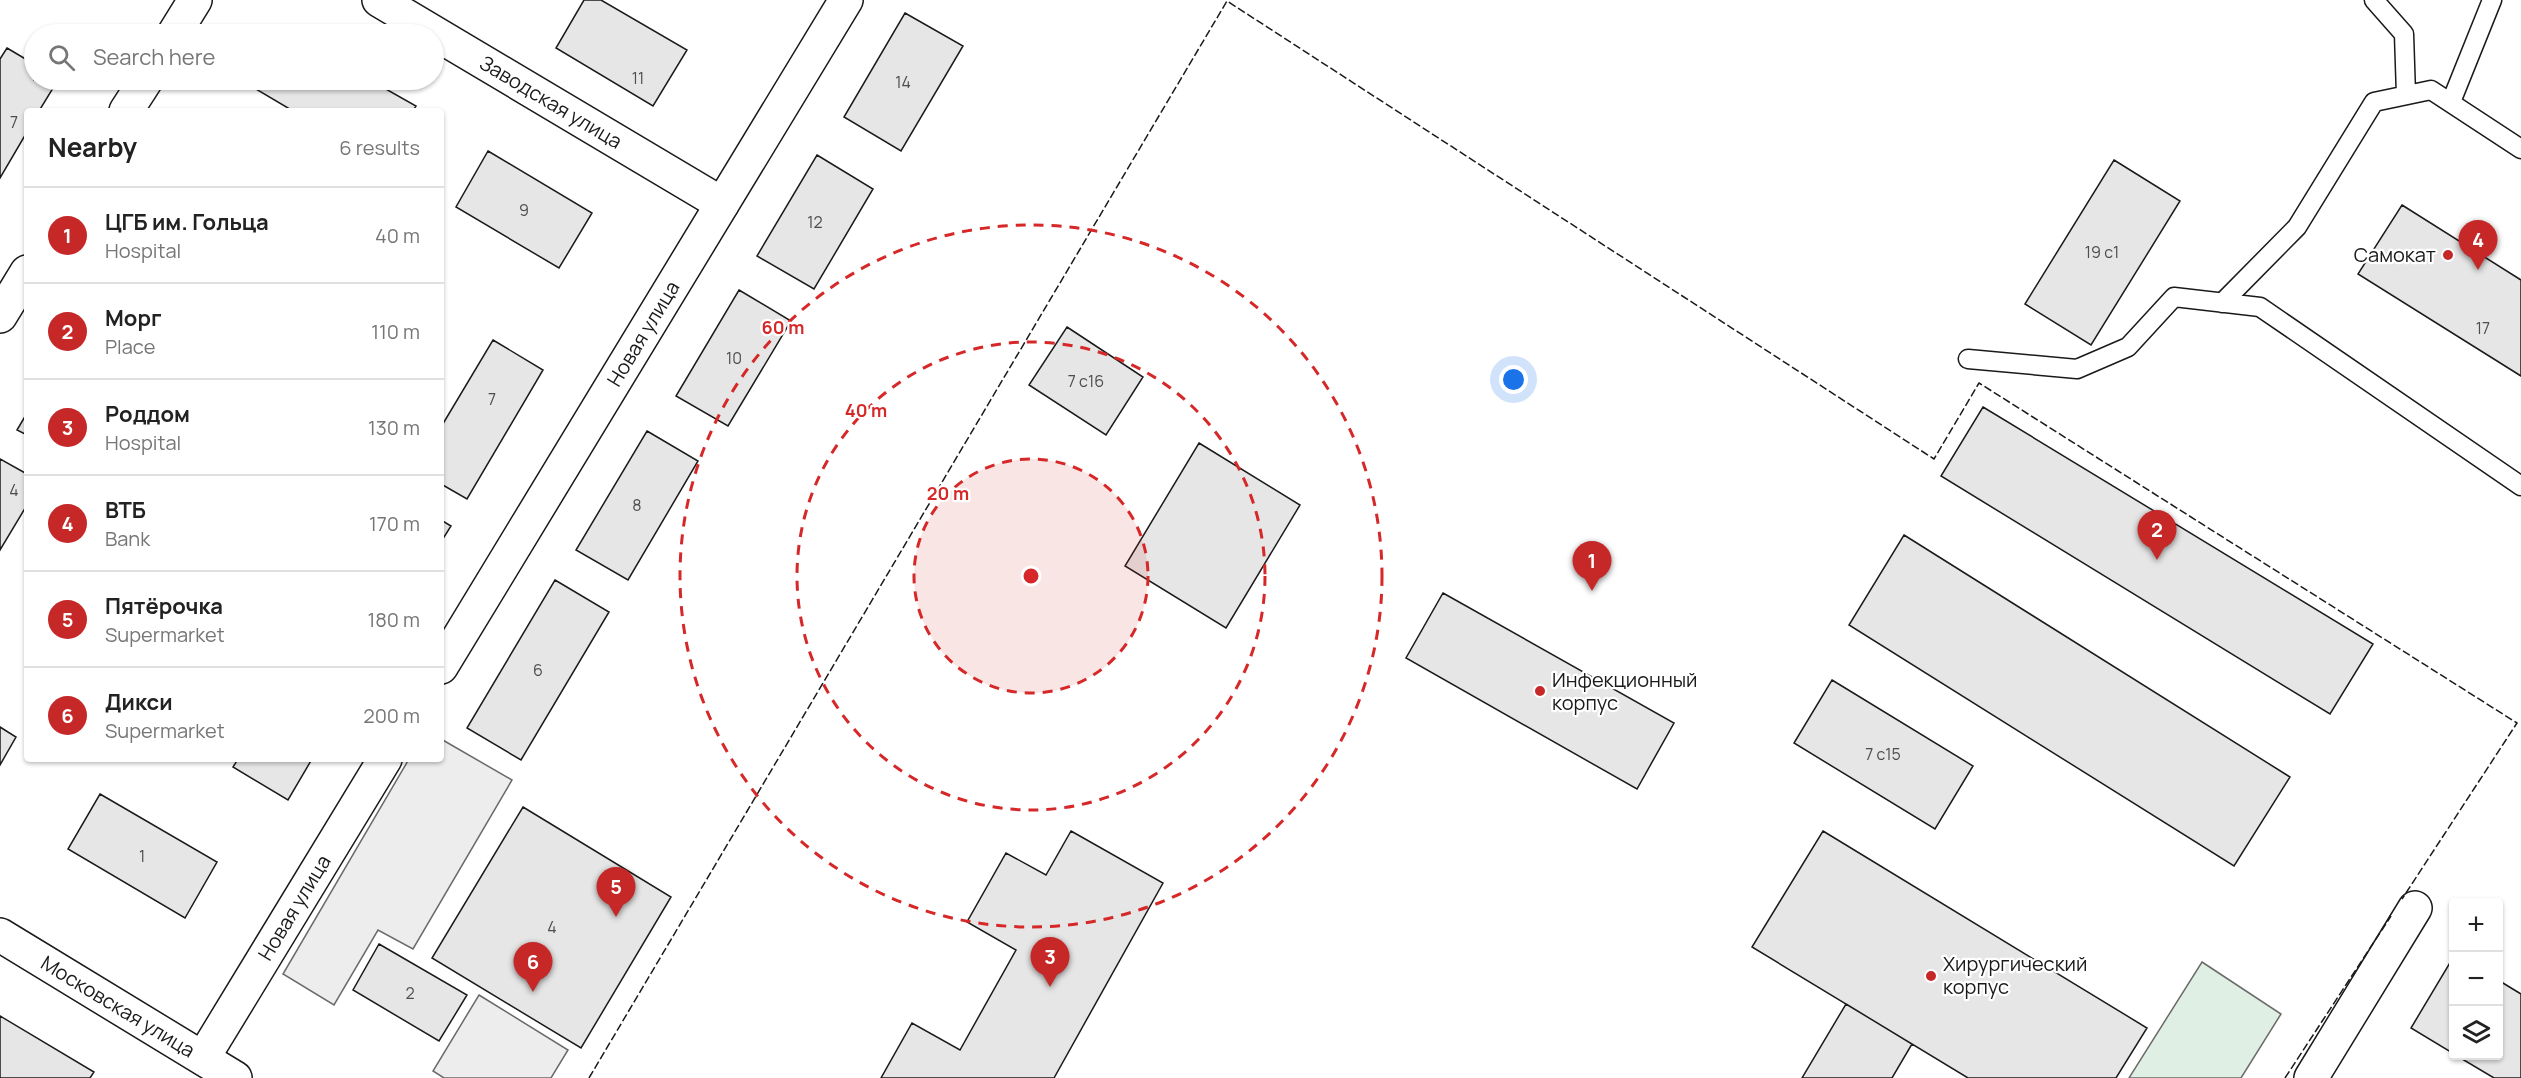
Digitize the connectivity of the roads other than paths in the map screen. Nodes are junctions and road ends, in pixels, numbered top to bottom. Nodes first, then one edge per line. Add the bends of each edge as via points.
1 (195, 0) edge
2 (378, 0) edge
3 (846, 0) edge
4 (2374, 0) edge
5 (2493, 0) edge
6 (180, 24) edge
7 (418, 24) edge
8 (444, 39) edge
9 (140, 90) edge
10 (2406, 95) junction
11 (2451, 102) junction
12 (128, 108) edge
13 (2521, 149) edge
14 (722, 204) junction
15 (24, 277) edge
16 (2222, 303) junction
17 (0, 315) edge
18 (1968, 359) dead end
19 (2521, 486) edge
20 (444, 662) edge
21 (383, 762) edge
22 (2415, 908) dead end
23 (0, 935) edge
24 (203, 1058) junction
25 (236, 1078) edge
26 (2311, 1078) edge

1 - 6 street
2 - 7 street, Заводская улица
3 - 14 street, Новая улица
4 - 10 lane via 2404,34
5 - 11 lane
8 - 14 street, Заводская улица
9 - 12 street
10 - 11 lane via 2431,90
10 - 16 lane via 2374,102 2297,227
11 - 13 lane
14 - 20 street, Новая улица
15 - 17 street
16 - 18 lane via 2174,297 2128,347 2077,369
16 - 19 lane via 2260,307
21 - 24 street, Новая улица
22 - 26 street
23 - 24 street, Московская улица
24 - 25 street, Московская улица

